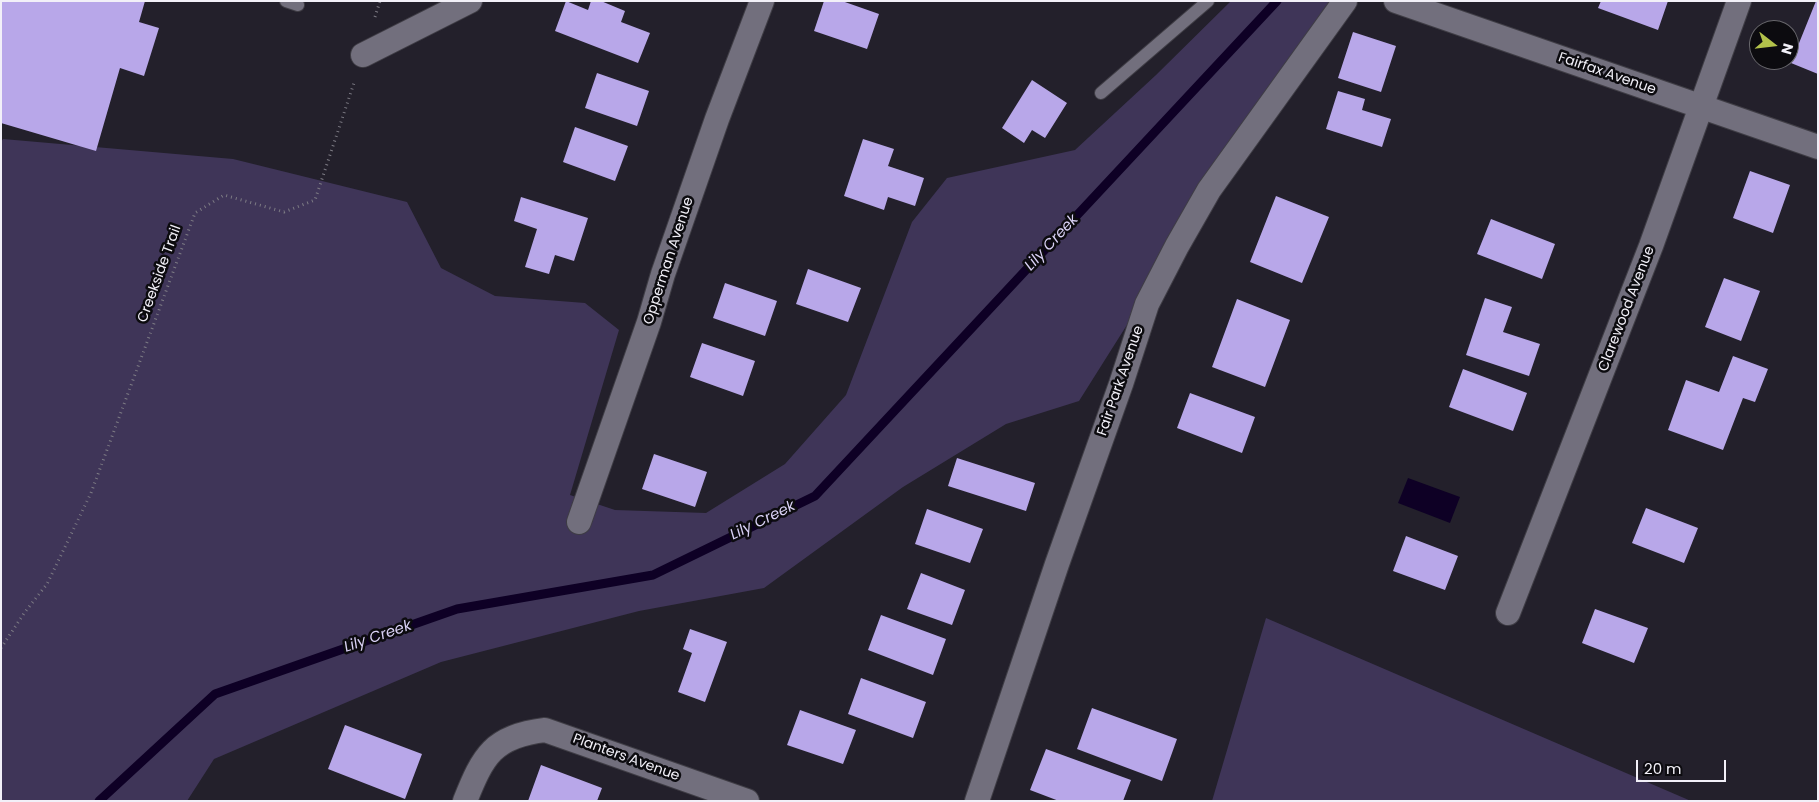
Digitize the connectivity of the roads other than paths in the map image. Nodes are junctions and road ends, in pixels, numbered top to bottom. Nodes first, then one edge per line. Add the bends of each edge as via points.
1 (470, 1) edge
2 (762, 1) edge
3 (1208, 1) edge
4 (1345, 1) edge
5 (1396, 1) edge
6 (1739, 1) edge
7 (363, 55) road end
8 (1101, 93) dead end
9 (1702, 107) junction
10 (1818, 148) edge
11 (579, 522) dead end
12 (1508, 613) dead end
13 (464, 801) edge
14 (747, 801) edge
15 (977, 801) edge

1 - 7 street
2 - 11 street, Opperman Avenue via 717,119
3 - 8 lane
4 - 15 street, Fair Park Avenue via 1209,190 1147,304
5 - 9 street, Fairfax Avenue
6 - 9 street, Clarewood Avenue
9 - 10 street, Fairfax Avenue
9 - 12 street, Clarewood Avenue
13 - 14 street, Planters Avenue via 477,770 489,753 504,741 525,732 545,730

